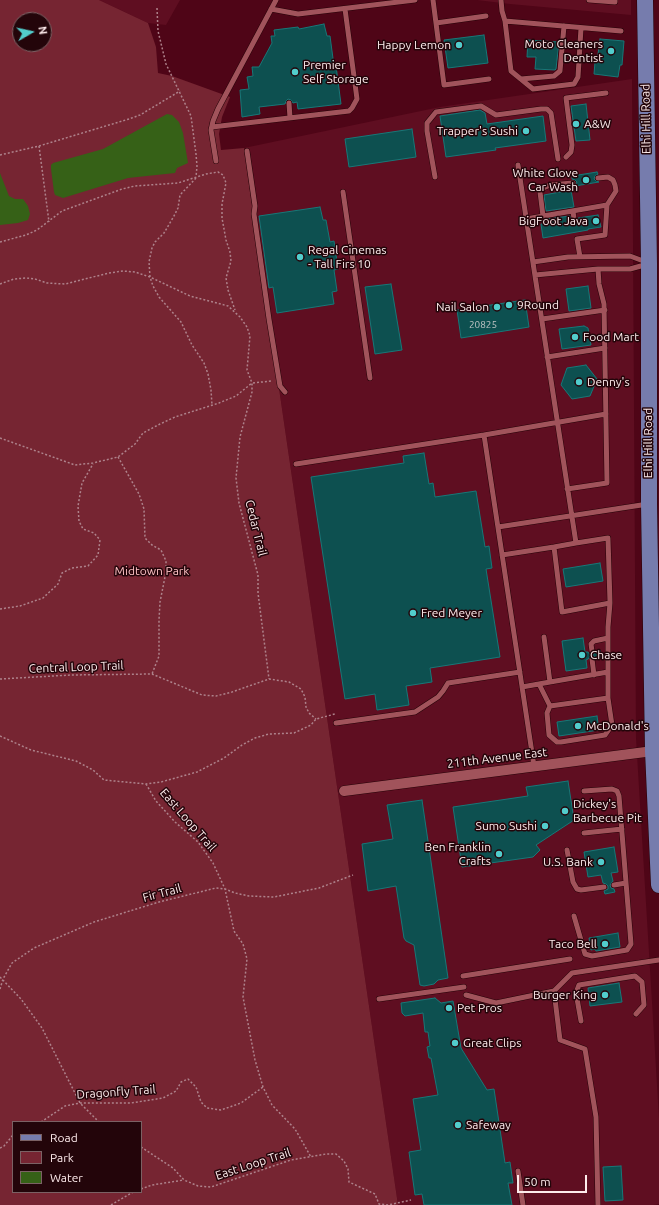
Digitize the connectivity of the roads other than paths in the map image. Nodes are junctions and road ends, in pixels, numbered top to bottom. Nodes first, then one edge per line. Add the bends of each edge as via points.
1 (276, 0) edge
2 (415, 0) edge
3 (433, 0) edge
4 (501, 0) edge
5 (589, 0) edge
6 (615, 0) edge
7 (645, 0) edge
8 (271, 9) junction
9 (345, 9) junction
10 (486, 16) dead end
11 (504, 21) junction
12 (436, 23) junction
13 (564, 26) junction
14 (581, 28) junction
15 (621, 31) dead end
16 (489, 79) dead end
17 (521, 79) junction
18 (606, 93) dead end
19 (289, 103) dead end
20 (290, 118) junction
21 (212, 127) junction
22 (247, 151) dead end
23 (566, 158) dead end
24 (558, 159) dead end
25 (216, 161) dead end
26 (518, 165) dead end
27 (435, 177) dead end
28 (598, 178) dead end
29 (573, 183) dead end
30 (342, 192) dead end
31 (607, 205) junction
32 (573, 211) junction
33 (543, 216) junction
34 (526, 219) junction
35 (574, 219) dead end
36 (576, 232) dead end
37 (578, 239) junction
38 (580, 257) junction
39 (533, 262) junction
40 (654, 264) edge
41 (598, 269) junction
42 (535, 275) junction
43 (605, 310) junction
44 (542, 319) junction
45 (605, 348) junction
46 (547, 357) junction
47 (370, 378) dead end
48 (284, 392) dead end
49 (606, 414) junction
50 (558, 423) junction
51 (484, 435) junction
52 (296, 464) dead end
53 (567, 489) junction
54 (649, 504) junction
55 (572, 515) junction
56 (498, 527) junction
57 (576, 543) junction
58 (554, 547) junction
59 (502, 555) junction
60 (610, 603) junction
61 (544, 637) dead end
62 (608, 638) junction
63 (592, 651) dead end
64 (592, 659) dead end
65 (520, 672) junction
66 (608, 672) junction
67 (594, 675) junction
68 (550, 682) junction
69 (539, 684) junction
70 (522, 687) junction
71 (608, 698) junction
72 (550, 706) junction
73 (336, 723) dead end
74 (656, 751) edge
75 (534, 766) junction
76 (344, 791) dead end
77 (584, 791) dead end
78 (622, 829) junction
79 (584, 833) dead end
80 (567, 850) dead end
81 (626, 883) junction
82 (614, 885) dead end
83 (659, 885) edge
84 (604, 887) dead end
85 (574, 916) dead end
86 (570, 959) dead end
87 (659, 960) edge
88 (463, 976) dead end
89 (464, 987) dead end
90 (554, 991) junction
91 (466, 995) dead end
92 (379, 1000) dead end
93 (636, 1014) dead end
94 (581, 1021) dead end
95 (518, 1171) dead end
96 (523, 1205) edge
97 (598, 1205) edge

1 - 8 lane
2 - 9 lane
3 - 12 lane
4 - 11 lane
5 - 6 lane
7 - 40 main road, Elhi Hill Road
8 - 9 lane via 298,14
8 - 21 lane via 218,109
9 - 20 lane via 357,99 355,105 349,111
10 - 12 lane
11 - 13 lane
11 - 17 lane via 511,71
12 - 16 lane via 444,85
13 - 14 lane
13 - 17 lane via 560,71 554,76
14 - 15 lane
14 - 17 lane via 578,77 574,84 533,89
18 - 23 lane via 566,98 572,145 571,152
19 - 20 lane
20 - 21 lane
21 - 25 lane
22 - 48 lane via 279,380
24 - 27 lane via 551,113 547,109 496,115 481,106 436,112 427,122
26 - 34 lane
28 - 31 lane via 608,177 615,185 616,190
29 - 33 lane via 541,188
30 - 47 lane
31 - 32 lane
31 - 37 lane via 605,236
32 - 33 lane
32 - 35 lane
33 - 34 lane
34 - 39 lane
36 - 37 lane
37 - 38 lane
38 - 39 lane
38 - 40 lane via 630,256
39 - 42 lane
40 - 41 lane via 630,269
40 - 54 main road, Elhi Hill Road
41 - 42 lane
41 - 43 lane via 598,284
42 - 44 lane
43 - 44 lane
43 - 45 lane
44 - 46 lane
45 - 46 lane
45 - 49 lane
46 - 50 lane
49 - 50 lane
49 - 53 lane via 607,483
50 - 51 lane
50 - 53 lane
51 - 52 lane
51 - 56 lane
53 - 55 lane
54 - 55 lane
54 - 74 main road, Elhi Hill Road
55 - 56 lane
55 - 57 lane
56 - 59 lane
57 - 58 lane
57 - 60 lane via 608,538
58 - 59 lane
58 - 60 lane via 562,612
59 - 65 lane
60 - 62 lane
61 - 68 lane
62 - 63 lane via 594,640 591,644
62 - 66 lane
64 - 67 lane
65 - 70 lane
65 - 73 lane via 448,683 438,697 415,712
66 - 67 lane
66 - 71 lane
67 - 68 lane
68 - 69 lane
69 - 70 lane
69 - 72 lane
70 - 75 lane
71 - 72 lane
71 - 72 lane via 612,725 605,735 561,742 557,742 550,735 546,713
74 - 75 street, 211th Avenue East
74 - 83 main road, Elhi Hill Road
75 - 76 street, 211th Avenue East
77 - 78 lane via 617,791
78 - 79 lane
78 - 81 lane
80 - 84 lane via 573,882 577,889
81 - 82 lane
81 - 85 lane via 631,944 627,950 592,956 584,954
86 - 88 lane
87 - 90 lane via 572,973
89 - 92 lane
90 - 91 lane via 496,1003
90 - 97 lane via 560,1040 585,1048 596,1117
93 - 94 lane via 644,1005 642,982 635,976 579,985 576,993
95 - 96 lane

